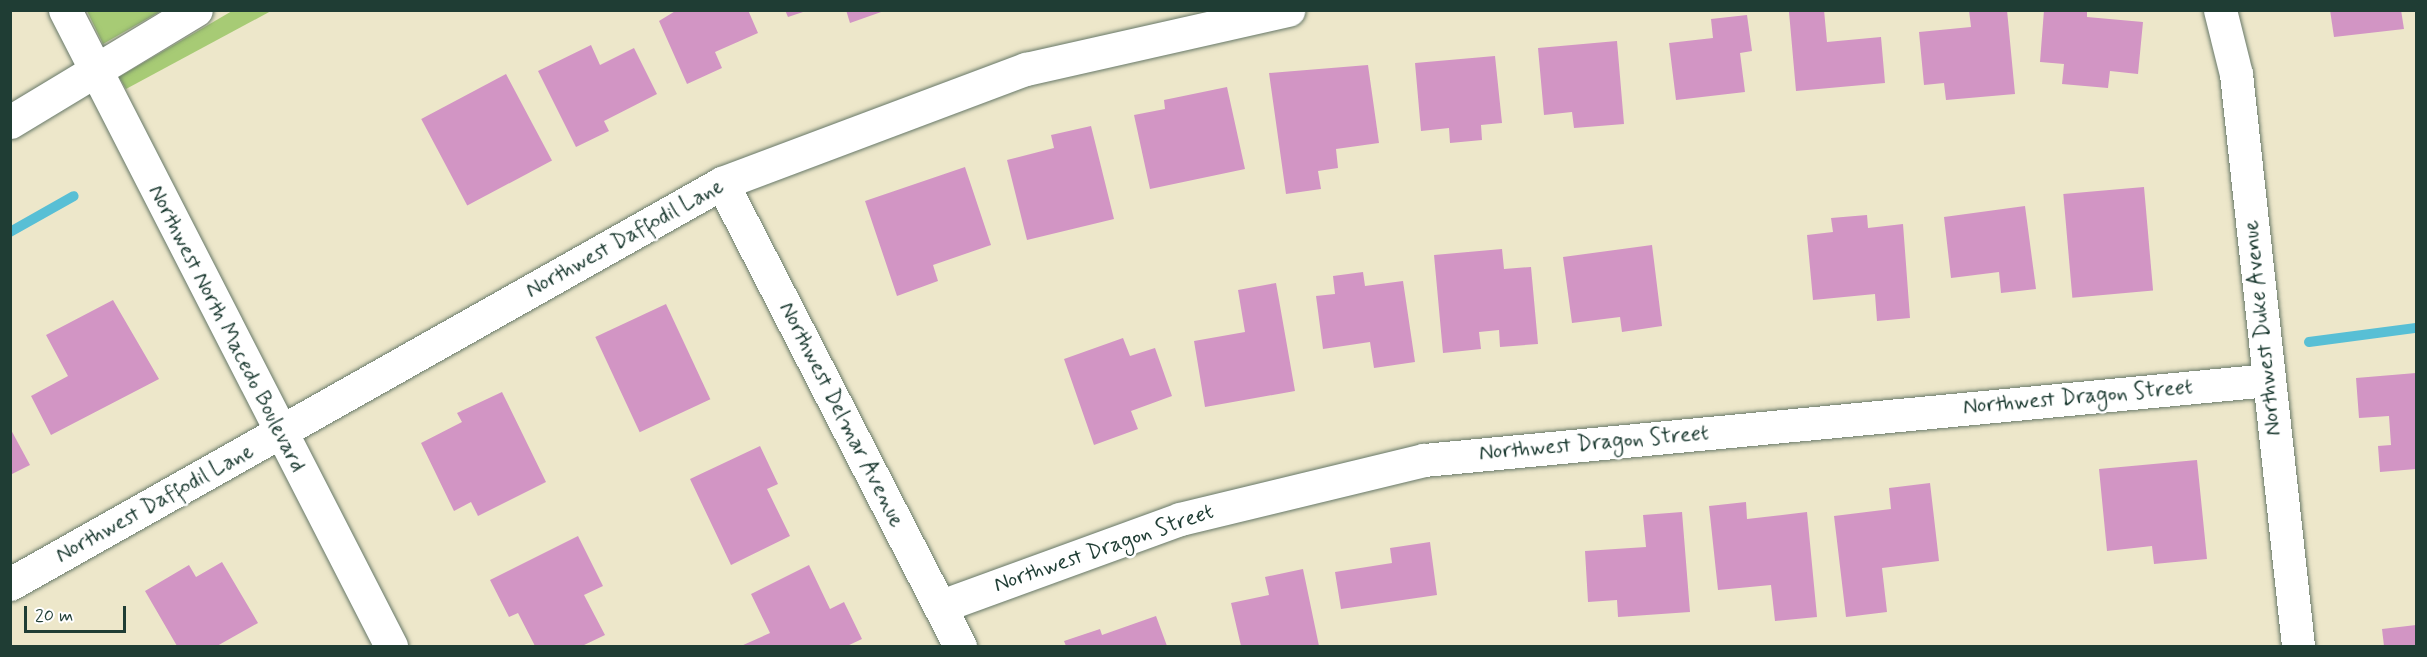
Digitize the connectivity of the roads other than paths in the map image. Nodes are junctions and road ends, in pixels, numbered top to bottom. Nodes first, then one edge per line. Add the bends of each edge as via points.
1 (65, 10) edge
2 (196, 10) edge
3 (1288, 10) edge
4 (2220, 10) edge
5 (94, 71) junction
6 (10, 122) edge
7 (722, 183) junction
8 (2268, 380) junction
9 (280, 435) junction
10 (10, 584) edge
11 (941, 606) junction
12 (391, 646) edge
13 (960, 646) edge
14 (2298, 646) edge

1 - 5 street, Northwest North Macedo Boulevard
2 - 5 street
3 - 7 street, Northwest Daffodil Lane via 1026,69
4 - 8 street, Northwest Duke Avenue via 2236,74
5 - 6 street
5 - 9 street, Northwest North Macedo Boulevard
7 - 9 street, Northwest Daffodil Lane
7 - 11 street, Northwest Delmar Avenue
8 - 11 street, Northwest Dragon Street via 1424,460 1179,519
8 - 14 street, Northwest Duke Avenue
9 - 10 street, Northwest Daffodil Lane
9 - 12 street, Northwest North Macedo Boulevard
11 - 13 street, Northwest Delmar Avenue

